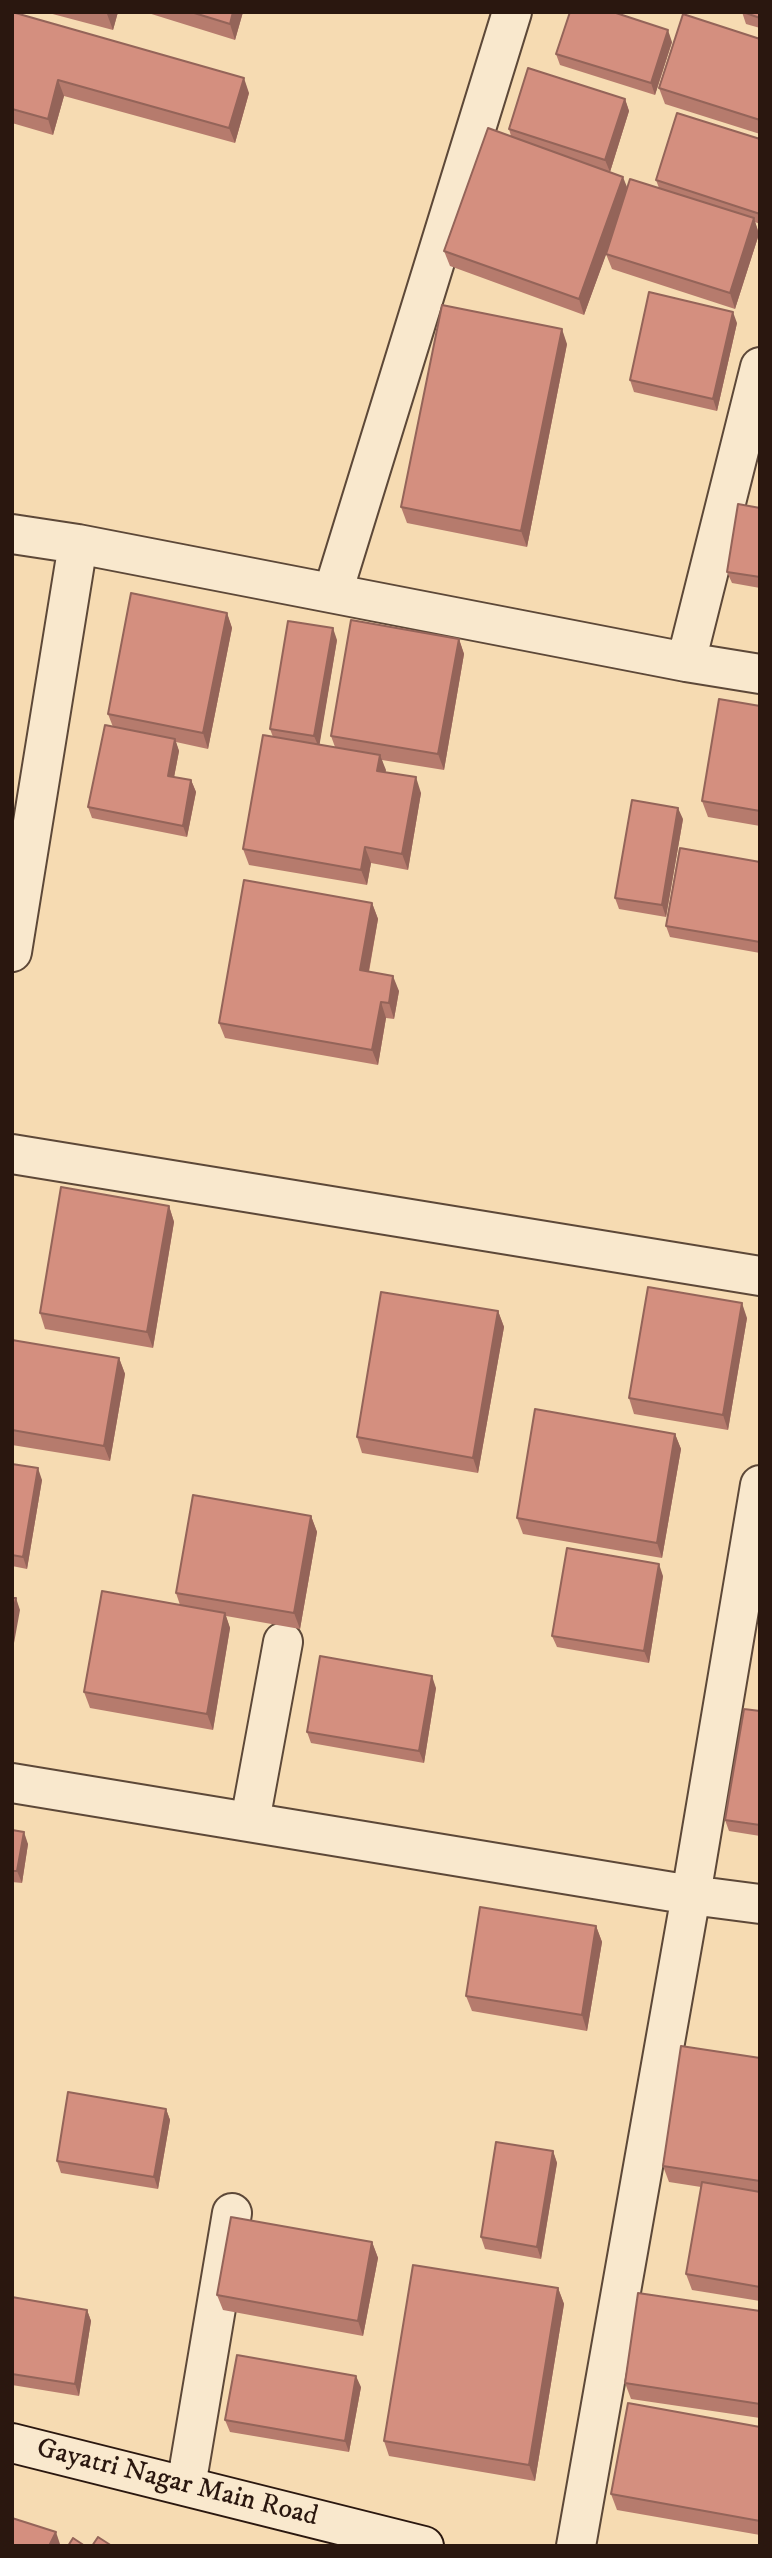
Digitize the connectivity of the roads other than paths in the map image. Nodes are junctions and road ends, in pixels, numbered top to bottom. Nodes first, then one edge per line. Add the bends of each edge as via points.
1 (512, 12) edge
2 (760, 367) edge
3 (12, 534) edge
4 (78, 544) junction
5 (333, 592) junction
6 (686, 662) junction
7 (760, 674) edge
8 (12, 952) edge
9 (12, 1154) edge
10 (760, 1276) edge
11 (760, 1485) edge
12 (282, 1642) dead end
13 (12, 1783) edge
14 (250, 1821) junction
15 (691, 1895) junction
16 (760, 1904) edge
17 (232, 2213) dead end
18 (12, 2443) edge
19 (186, 2486) junction
20 (424, 2546) edge
21 (576, 2546) edge

1 - 5 street
2 - 6 street
3 - 4 street
4 - 5 street
4 - 8 street
5 - 6 street
6 - 7 street
9 - 10 street
11 - 15 street
12 - 14 street
13 - 14 street
14 - 15 street
15 - 16 street
15 - 21 street
17 - 19 street
18 - 19 street, Gayatri Nagar Main Road
19 - 20 street, Gayatri Nagar Main Road

